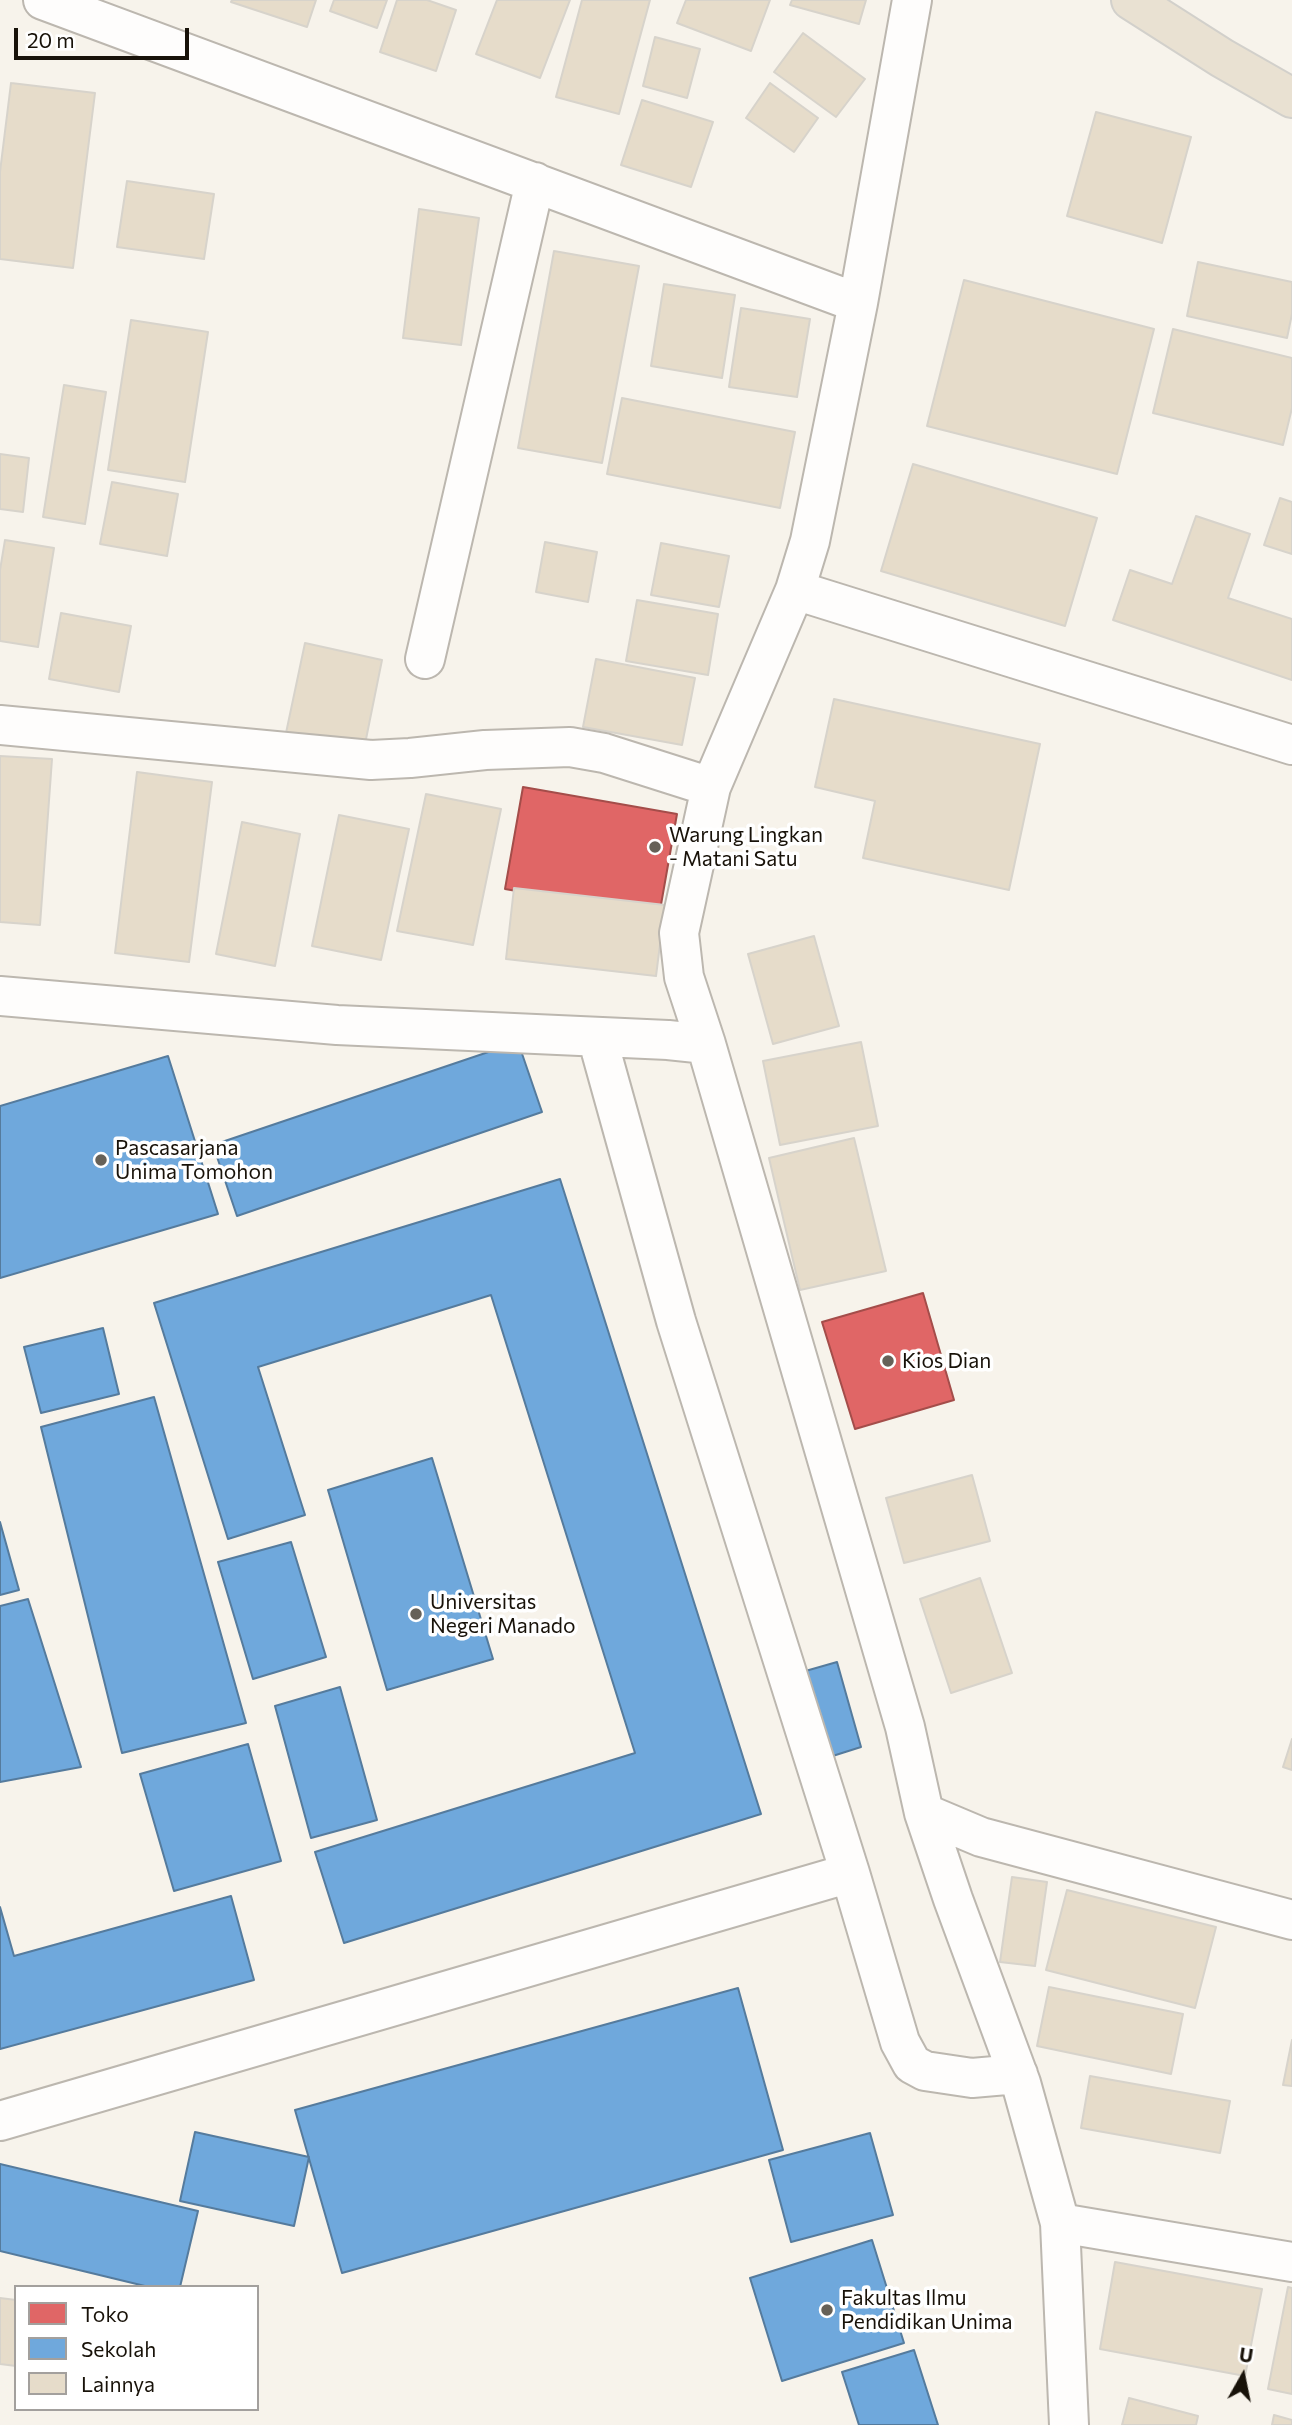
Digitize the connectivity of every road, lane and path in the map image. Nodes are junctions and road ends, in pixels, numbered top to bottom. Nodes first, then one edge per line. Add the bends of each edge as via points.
1 (43, 0) edge
2 (912, 0) edge
3 (1131, 0) edge
4 (1292, 97) edge
5 (535, 182) junction
6 (858, 303) junction
7 (795, 590) junction
8 (425, 659) dead end
9 (0, 725) edge
10 (1292, 745) edge
11 (711, 787) junction
12 (0, 996) edge
13 (597, 1037) junction
14 (706, 1044) junction
15 (924, 1813) junction
16 (849, 1873) junction
17 (1292, 1920) edge
18 (1018, 2074) junction
19 (0, 2121) edge
20 (1060, 2223) junction
21 (1292, 2262) edge
22 (1069, 2425) edge

1 - 5 street
2 - 6 street
3 - 4 highway
5 - 6 street
5 - 8 street
6 - 7 street via 810,541
7 - 10 street
7 - 11 street
9 - 11 street via 371,760 570,747 604,753
11 - 14 street via 679,933 684,977
12 - 13 street via 337,1025
13 - 14 street
13 - 16 street via 676,1321
14 - 15 street via 905,1727
15 - 17 street via 981,1837
15 - 18 street
16 - 18 street via 900,2042 912,2064 925,2071 972,2078
16 - 19 street
18 - 20 street
20 - 21 street
20 - 22 street

